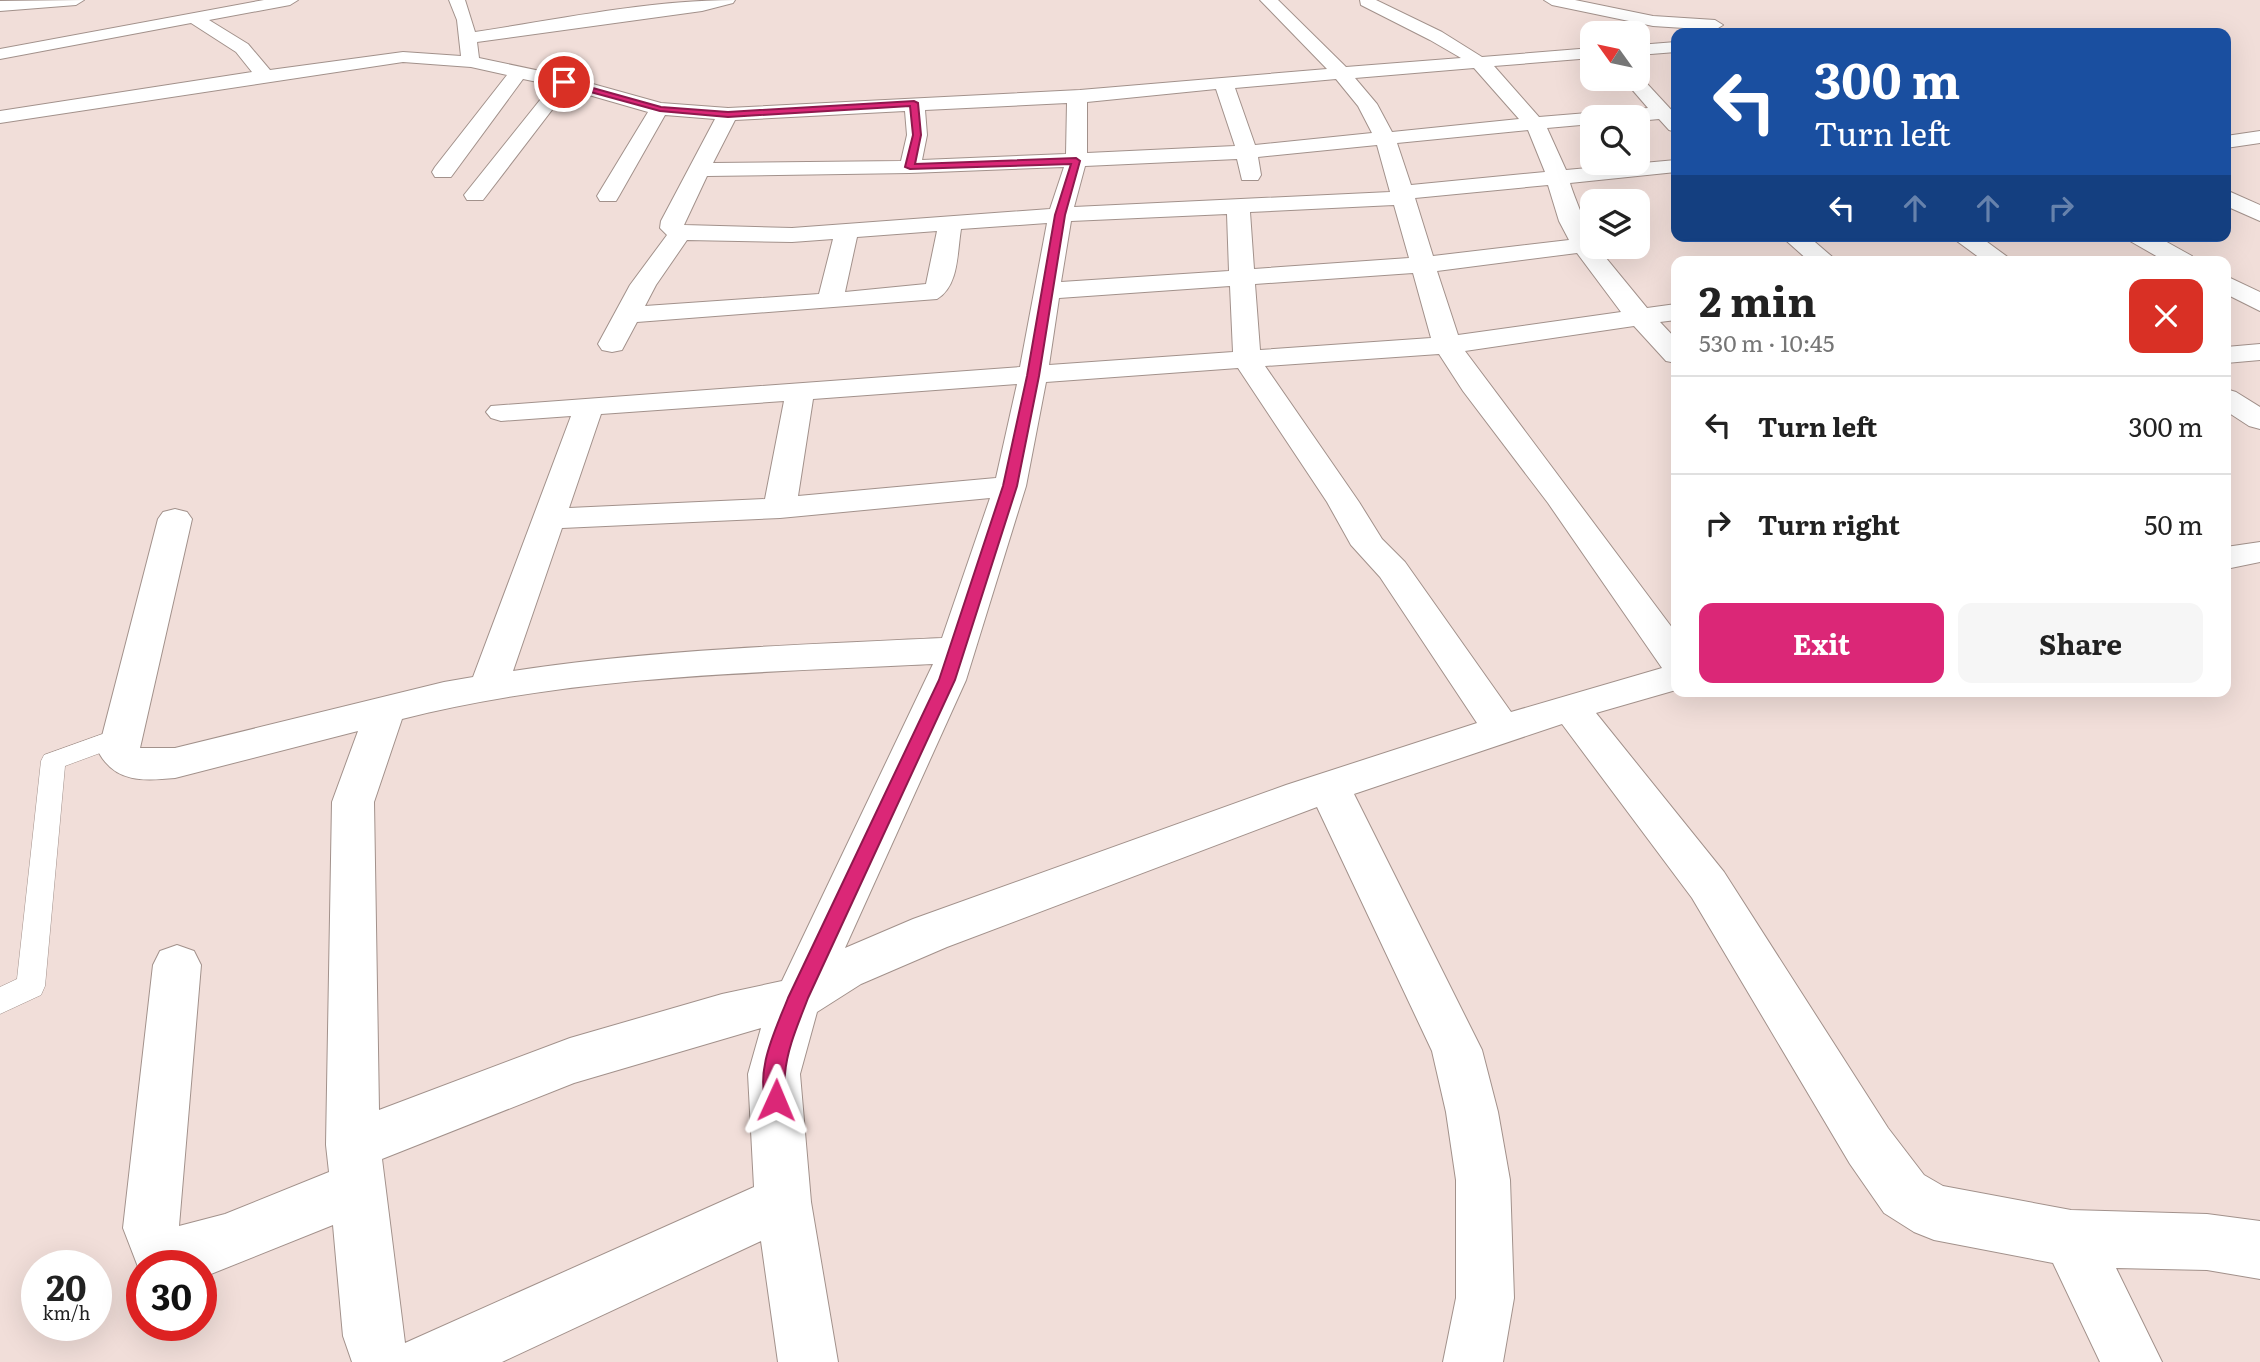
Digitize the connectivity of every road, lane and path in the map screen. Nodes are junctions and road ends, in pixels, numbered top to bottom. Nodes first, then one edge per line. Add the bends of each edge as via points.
1 (76, 0) edge
2 (290, 0) edge
3 (727, 0) edge
4 (1268, 0) edge
5 (1552, 0) edge
6 (463, 1) edge
7 (1367, 2) dead end
8 (1684, 5) dead end
9 (0, 6) edge
10 (210, 7) edge
11 (192, 18) junction
12 (1713, 28) edge
13 (1720, 28) edge
14 (468, 38) junction
15 (1671, 47) edge
16 (1650, 49) edge
17 (0, 54) edge
18 (1580, 54) edge
19 (471, 62) junction
20 (1477, 62) junction
21 (519, 72) junction
22 (1341, 73) junction
23 (265, 76) junction
24 (564, 82) junction
25 (1224, 84) junction
26 (1643, 91) edge
27 (1082, 96) junction
28 (914, 103) junction
29 (660, 109) junction
30 (728, 114) junction
31 (0, 117) edge
32 (1650, 118) edge
33 (1580, 119) edge
34 (1670, 119) edge
35 (1533, 123) junction
36 (2260, 136) edge
37 (1387, 140) junction
38 (2231, 141) edge
39 (1247, 152) junction
40 (1076, 161) junction
41 (1671, 166) edge
42 (910, 167) junction
43 (699, 170) junction
44 (443, 172) dead end
45 (1557, 176) junction
46 (475, 195) dead end
47 (1402, 195) junction
48 (608, 196) dead end
49 (2231, 200) edge
50 (1247, 205) junction
51 (2260, 214) edge
52 (1060, 215) junction
53 (950, 224) junction
54 (847, 231) junction
55 (680, 233) junction
56 (1580, 236) edge
57 (1801, 242) edge
58 (1971, 242) edge
59 (2149, 242) edge
60 (1580, 246) edge
61 (1819, 256) edge
62 (1993, 256) edge
63 (2174, 256) edge
64 (1596, 259) edge
65 (1422, 265) junction
66 (1243, 279) junction
67 (2231, 287) edge
68 (1047, 291) junction
69 (830, 301) junction
70 (2260, 303) edge
71 (1671, 313) edge
72 (627, 315) junction
73 (1639, 317) junction
74 (612, 344) dead end
75 (1447, 345) junction
76 (1671, 350) edge
77 (2260, 352) edge
78 (2231, 355) edge
79 (1247, 360) junction
80 (1033, 376) junction
81 (800, 392) junction
82 (2231, 401) edge
83 (589, 406) junction
84 (501, 412) dead end
85 (2260, 420) edge
86 (1010, 486) junction
87 (780, 508) junction
88 (175, 519) dead end
89 (548, 519) junction
90 (957, 650) junction
91 (1671, 652) edge
92 (1671, 678) edge
93 (488, 688) junction
94 (1570, 708) junction
95 (385, 711) junction
96 (1502, 730) junction
97 (122, 736) junction
98 (1329, 787) junction
99 (177, 964) dead end
100 (798, 998) junction
101 (0, 1001) edge
102 (355, 1166) junction
103 (783, 1202) junction
104 (2071, 1238) junction
105 (2260, 1250) edge
106 (382, 1362) edge
107 (428, 1362) edge
108 (808, 1362) edge
109 (1473, 1362) edge
110 (2132, 1362) edge

1 - 9 street
2 - 10 street
3 - 14 street
4 - 22 street
5 - 12 street
6 - 14 street
7 - 20 street
8 - 13 street
10 - 11 street
11 - 17 street
11 - 23 street via 242,47
14 - 19 street
15 - 16 street
18 - 20 street
19 - 21 street
19 - 23 street via 403,57
20 - 22 street
20 - 35 street
21 - 24 street
21 - 44 street
22 - 25 street
22 - 37 street via 1367,104
23 - 31 street
24 - 29 street
24 - 46 street
25 - 27 street
25 - 39 street
26 - 34 street
27 - 28 street
27 - 40 street via 1077,99
28 - 30 street
28 - 42 street via 917,135
29 - 30 street
29 - 48 street
30 - 43 street
32 - 34 street
33 - 35 street
35 - 37 street
35 - 45 street via 1548,147
36 - 38 street
37 - 39 street
37 - 47 street
39 - 40 street
39 - 50 street
40 - 42 street
40 - 52 street
41 - 45 street
42 - 43 street
43 - 55 street via 673,221 672,228
45 - 47 street
45 - 56 street
47 - 50 street
47 - 65 street
49 - 51 street
50 - 52 street
50 - 66 street
52 - 53 street
52 - 68 street
53 - 54 street
53 - 69 street via 936,289 915,296
54 - 55 street
54 - 69 street
55 - 72 street
57 - 61 street
58 - 62 street
59 - 63 street
60 - 65 street
64 - 73 street
65 - 66 street
65 - 75 street
66 - 68 street
66 - 79 street
67 - 70 street
68 - 80 street
69 - 72 street
71 - 73 street
72 - 74 street
73 - 75 street
73 - 76 street
75 - 79 street
75 - 91 street
77 - 78 street
79 - 80 street
79 - 96 street via 1368,545 1394,570
80 - 81 street
80 - 86 street
81 - 83 street
81 - 87 street
82 - 85 street
83 - 84 street
83 - 89 street
86 - 87 street
86 - 90 street
87 - 89 street
88 - 97 street
89 - 93 street
90 - 93 street via 699,663
90 - 100 street
92 - 94 street
93 - 95 street
94 - 96 street
94 - 104 street via 1708,885 1869,1146 1904,1194 1934,1212
95 - 97 street via 175,763 128,762 119,753
95 - 102 street via 353,802
96 - 98 street
97 - 101 lane via 52,761 31,986
98 - 100 street via 930,933 844,970
98 - 109 street via 1457,1050 1483,1180 1485,1298
99 - 102 street via 151,1228 160,1252 186,1255 225,1242
100 - 102 street via 570,1061
100 - 103 street via 774,1074
102 - 106 street via 373,1336
103 - 107 street
103 - 108 street
104 - 105 street via 2207,1242
104 - 110 street

